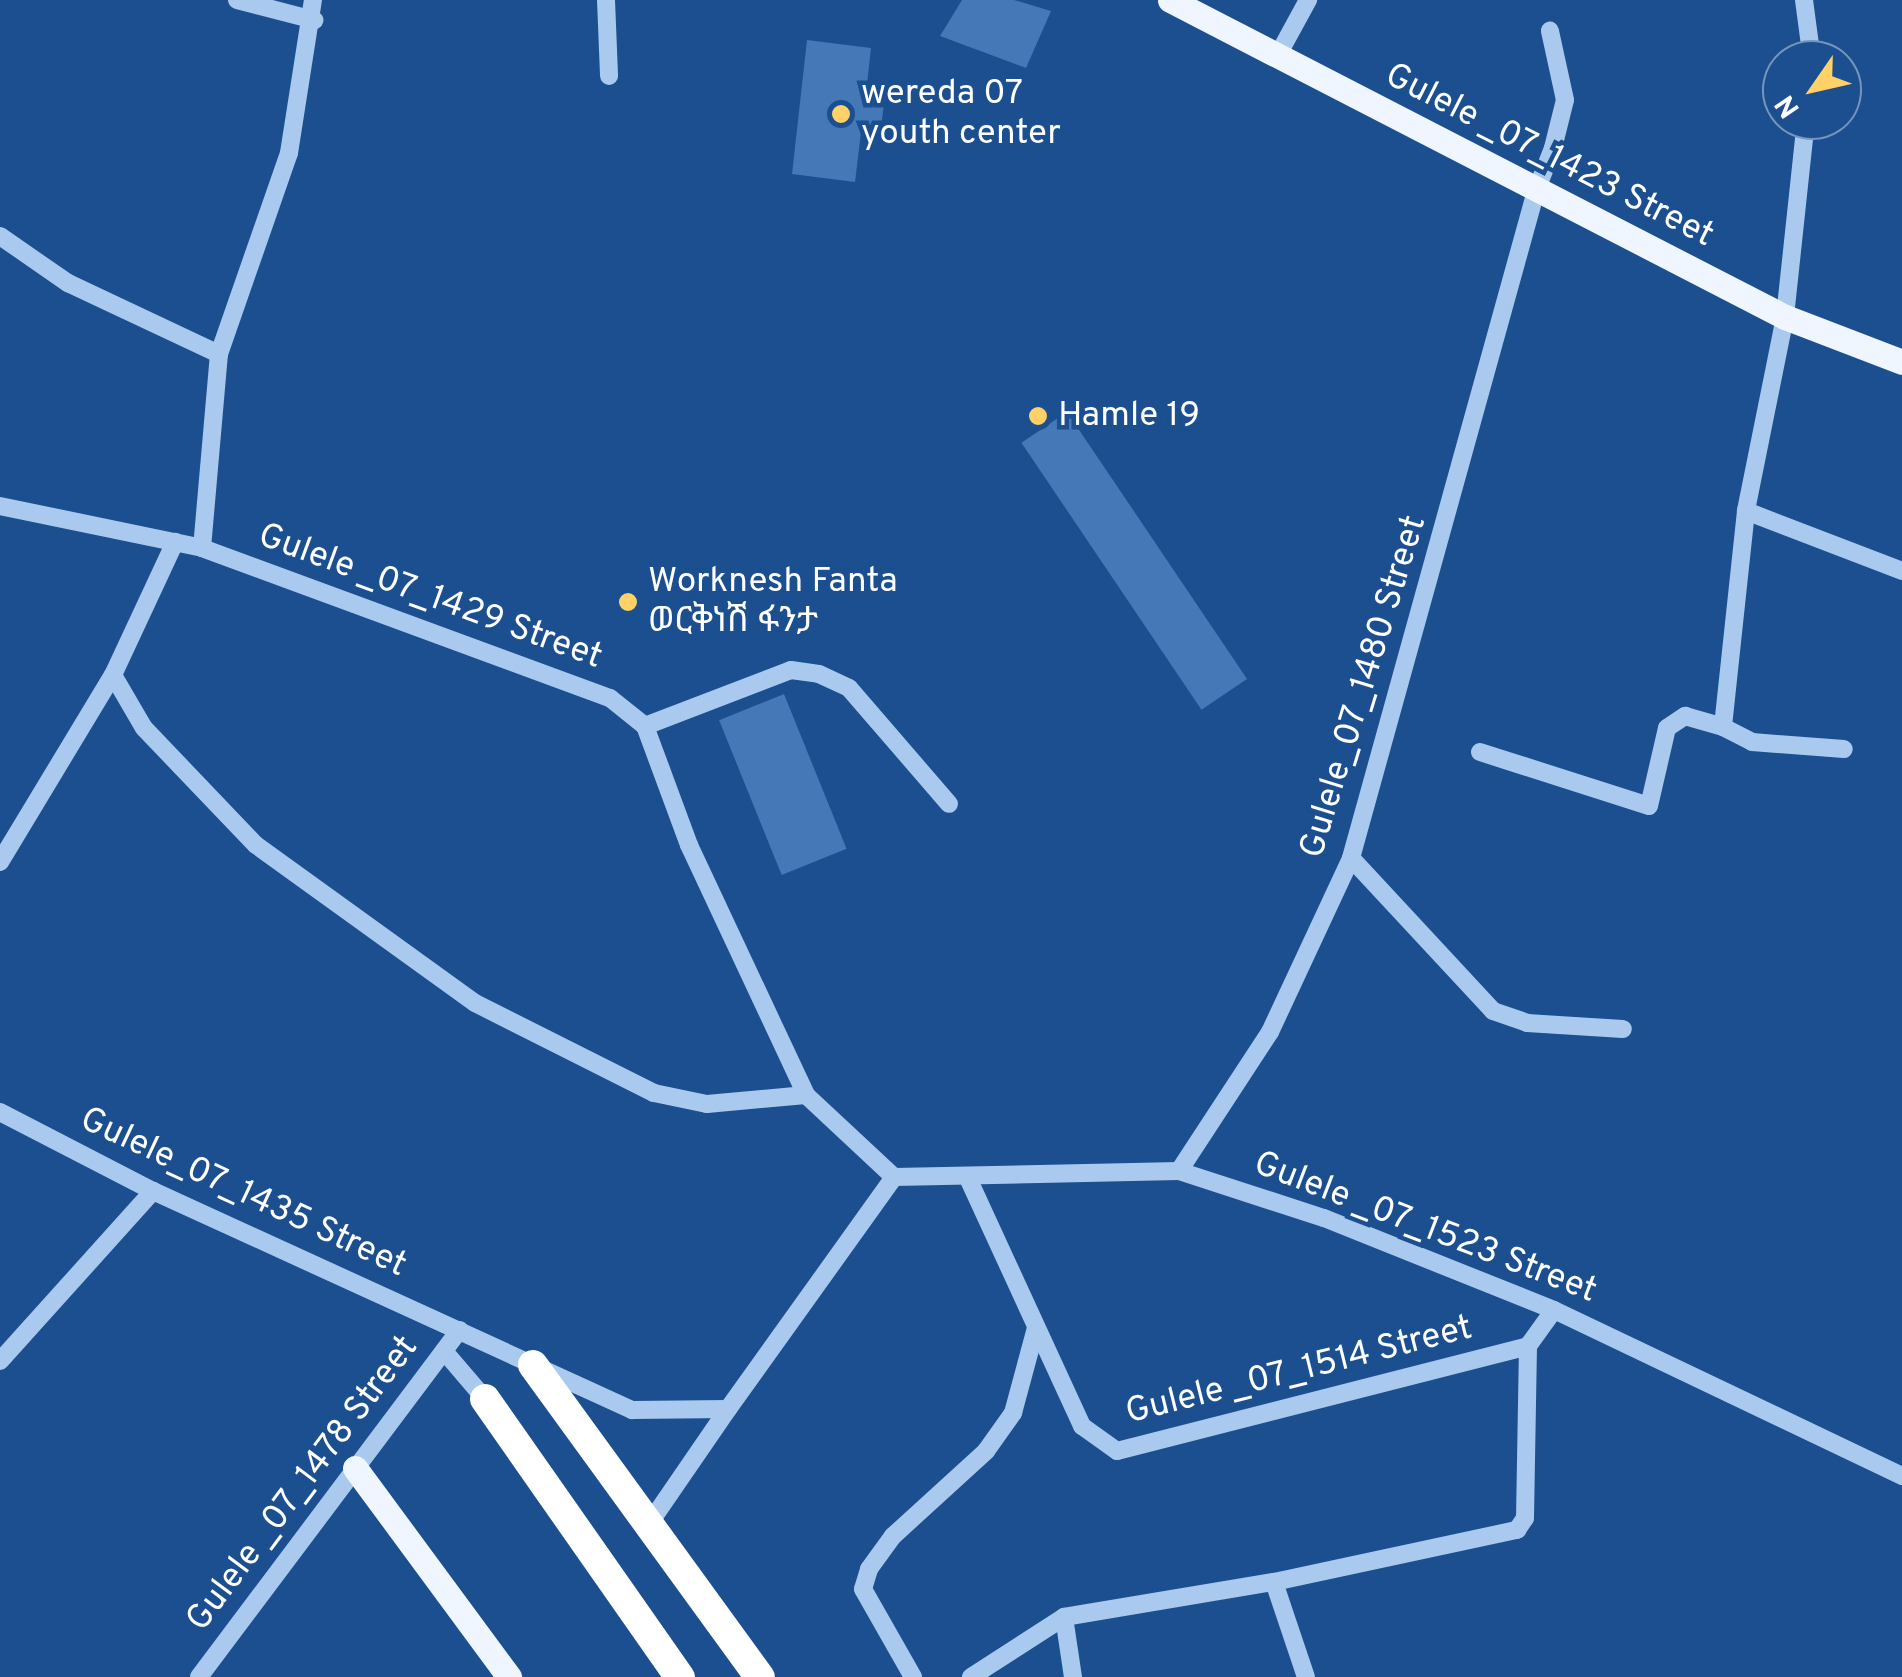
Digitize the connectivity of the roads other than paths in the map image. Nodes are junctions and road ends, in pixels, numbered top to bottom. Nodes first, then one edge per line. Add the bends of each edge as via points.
1 (237, 0) edge
2 (313, 0) edge
3 (606, 0) edge
4 (1170, 0) edge
5 (1308, 0) edge
6 (1804, 0) edge
7 (314, 20) junction
8 (1550, 31) dead end
9 (1809, 40) edge
10 (1278, 55) junction
11 (609, 76) dead end
12 (1804, 140) edge
13 (1536, 191) junction
14 (0, 236) edge
15 (1785, 317) junction
16 (218, 354) junction
17 (1902, 362) edge
18 (0, 506) edge
19 (1746, 511) junction
20 (175, 542) junction
21 (202, 548) junction
22 (1902, 571) edge
23 (113, 675) junction
24 (645, 726) junction
25 (1723, 727) junction
26 (1844, 749) dead end
27 (1480, 752) dead end
28 (949, 804) dead end
29 (1350, 858) junction
30 (0, 862) edge
31 (1623, 1029) dead end
32 (806, 1095) junction
33 (0, 1112) edge
34 (1179, 1170) junction
35 (894, 1177) junction
36 (968, 1178) junction
37 (154, 1191) junction
38 (1554, 1310) junction
39 (1036, 1326) junction
40 (460, 1330) junction
41 (1528, 1346) junction
42 (444, 1351) junction
43 (0, 1360) edge
44 (534, 1364) junction
45 (485, 1399) joint
46 (728, 1409) junction
47 (355, 1468) junction
48 (1902, 1476) edge
49 (651, 1521) junction
50 (1274, 1582) junction
51 (1064, 1616) junction
52 (503, 1675) edge
53 (199, 1677) edge
54 (680, 1677) edge
55 (760, 1677) edge
56 (913, 1677) edge
57 (972, 1677) edge
58 (1073, 1677) edge
59 (1306, 1677) edge

1 - 7 street
2 - 7 street
3 - 11 street
4 - 10 main road, Gulele _07_1423 Street
5 - 10 street
6 - 9 street
7 - 16 street via 289,152
8 - 13 street, Gulele_07_1480 Street via 1564,100
10 - 13 main road, Gulele _07_1423 Street
12 - 15 street
13 - 15 main road, Gulele _07_1423 Street
13 - 29 street, Gulele_07_1480 Street
14 - 16 street via 68,283
15 - 17 main road, Gulele _07_1423 Street
15 - 19 street
16 - 21 street
18 - 20 street, Gulele _07_1429 Street
19 - 22 street
19 - 25 street
20 - 21 street, Gulele _07_1429 Street
20 - 23 street
21 - 24 street, Gulele _07_1429 Street via 534,667 610,698
23 - 30 street
23 - 32 street via 144,728 256,846 475,1003 654,1093 707,1104
24 - 28 street via 791,670 819,674 849,688
24 - 32 street via 689,845
25 - 26 street via 1752,742
25 - 27 street via 1685,716 1667,728 1649,806
29 - 31 street via 1493,1010 1526,1024
29 - 34 street, Gulele_07_1480 Street via 1270,1032
32 - 35 street
33 - 37 street, Gulele_07_1435 Street
34 - 36 street, Gulele _07_1523 Street
34 - 38 street, Gulele _07_1523 Street via 1324,1218
35 - 36 street, Gulele _07_1523 Street
35 - 46 street
36 - 39 street, Gulele _07_1514 Street
37 - 40 street, Gulele_07_1435 Street
37 - 43 street
38 - 41 street, Gulele _07_1514 Street
38 - 48 street, Gulele _07_1523 Street
39 - 41 street, Gulele _07_1514 Street via 1082,1426 1118,1451
39 - 56 street via 1013,1413 986,1451 893,1536 869,1569 863,1589
40 - 42 street, Gulele _07_1478 Street
40 - 44 street, Gulele_07_1435 Street
41 - 50 street via 1525,1518 1516,1530
42 - 45 street
42 - 47 street, Gulele _07_1478 Street
44 - 46 street, Gulele_07_1435 Street via 632,1410
44 - 49 highway
45 - 54 highway
46 - 49 street
47 - 52 main road
47 - 53 street, Gulele _07_1478 Street
49 - 55 highway
50 - 51 street
50 - 59 street
51 - 57 street
51 - 58 street

